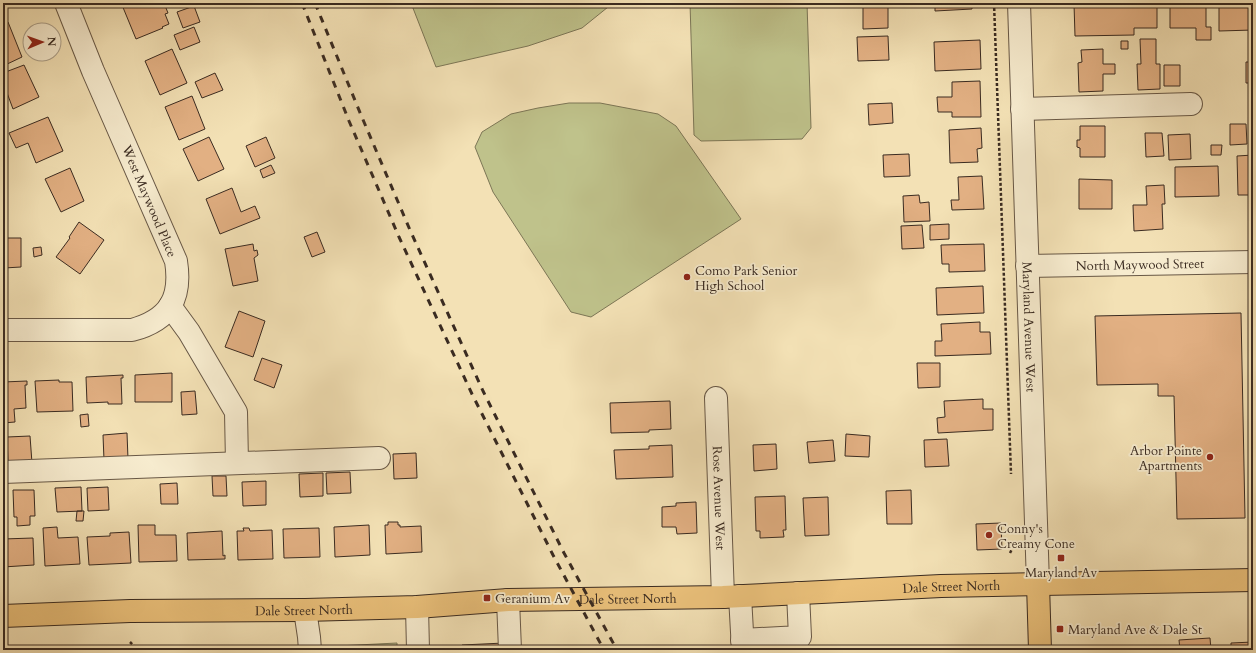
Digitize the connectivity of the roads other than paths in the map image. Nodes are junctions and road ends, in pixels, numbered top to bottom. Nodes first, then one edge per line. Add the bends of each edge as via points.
1 (66, 3) edge
2 (1020, 3) edge
3 (1191, 104) dead end
4 (1022, 109) junction
5 (1253, 262) edge
6 (1027, 266) junction
7 (170, 306) junction
8 (3, 330) edge
9 (716, 398) dead end
10 (379, 458) dead end
11 (237, 462) junction
12 (3, 472) edge
13 (1253, 580) edge
14 (1038, 584) junction
15 (798, 593) junction
16 (732, 597) junction
17 (508, 600) junction
18 (417, 607) junction
19 (305, 610) junction
20 (3, 616) edge
21 (742, 645) edge
22 (310, 650) edge
23 (418, 650) edge
24 (510, 650) edge
25 (1040, 650) edge

1 - 7 street, West Maywood Place via 176,261 177,292
2 - 4 street, Maryland Avenue West
3 - 4 street
4 - 6 street, Maryland Avenue West
5 - 6 street, North Maywood Street
6 - 14 street, Maryland Avenue West
7 - 8 street, West Maywood Place via 160,318 147,326 132,330
7 - 11 street via 189,332 236,412
9 - 16 street, Rose Avenue West
10 - 11 street
11 - 12 street
13 - 14 main road, Dale Street North
14 - 15 main road, Dale Street North
14 - 25 main road, Maryland Avenue West
15 - 16 main road, Dale Street North
15 - 21 street via 800,637
16 - 17 main road, Dale Street North
16 - 21 street, Rose Avenue West
17 - 18 main road, Dale Street North
17 - 24 street
18 - 19 main road, Dale Street North
18 - 23 street
19 - 20 main road, Dale Street North via 130,611
19 - 22 street

